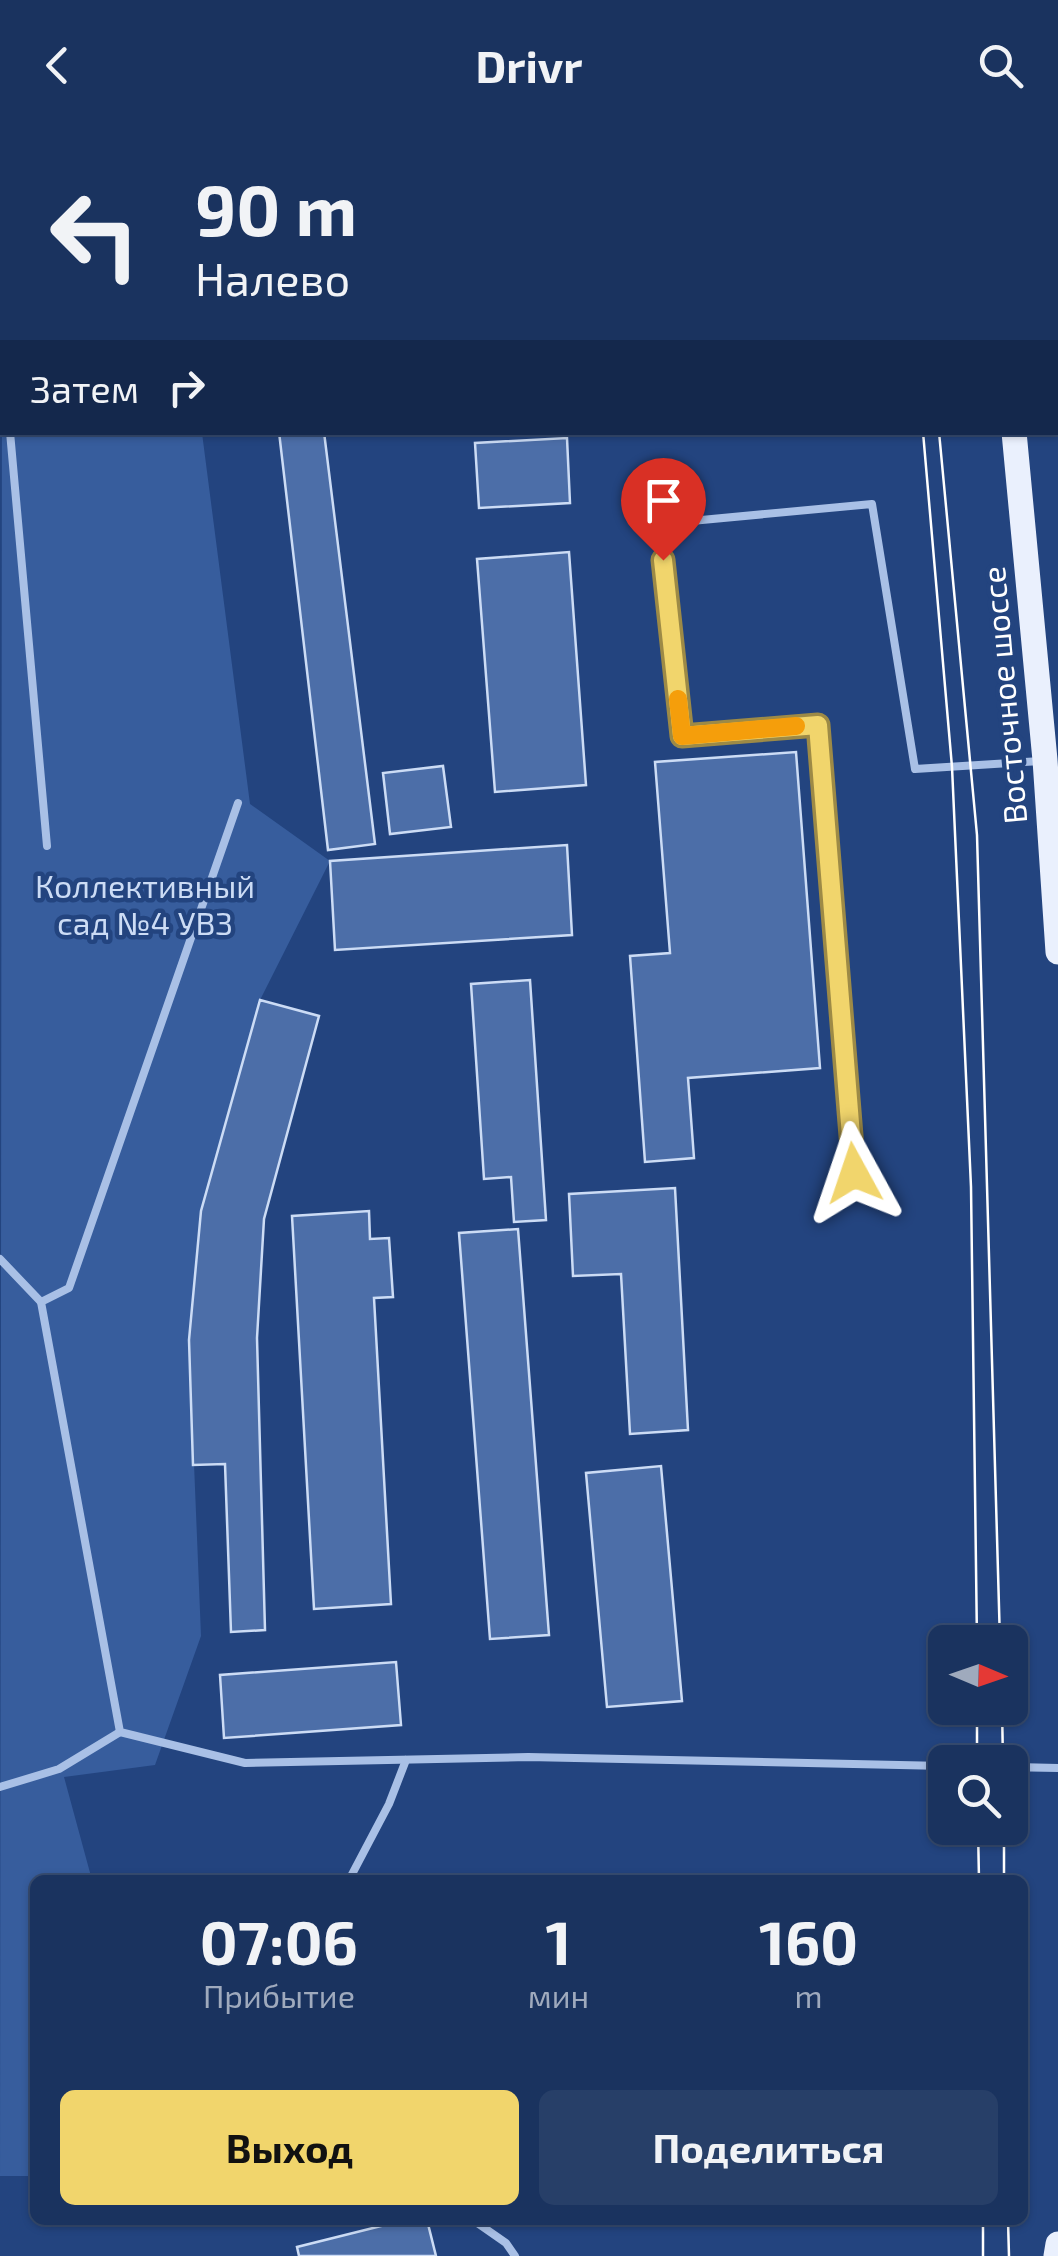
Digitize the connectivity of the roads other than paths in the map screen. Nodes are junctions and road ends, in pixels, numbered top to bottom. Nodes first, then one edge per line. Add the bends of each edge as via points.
1 (10, 435) edge
2 (1014, 435) edge
3 (1046, 760) junction
4 (238, 803) dead end
5 (47, 846) dead end
6 (1058, 952) edge
7 (854, 1173) dead end
8 (0, 1259) edge
9 (41, 1302) junction
10 (120, 1732) junction
11 (406, 1760) junction
12 (928, 1766) edge
13 (1028, 1767) edge
14 (1058, 1768) edge
15 (0, 1787) edge
16 (352, 1875) edge
17 (480, 2225) edge
18 (1058, 2244) edge
19 (515, 2256) edge
20 (1056, 2256) edge

1 - 5 lane
2 - 3 main road, Восточное шоссе
3 - 6 main road, Восточное шоссе
3 - 7 lane via 915,769 872,504 660,524 682,736 818,725
4 - 9 lane via 70,1288
8 - 9 lane
9 - 10 lane
10 - 11 lane via 245,1763
10 - 15 lane via 58,1769
11 - 12 lane
11 - 16 lane
13 - 14 lane
17 - 19 lane
18 - 20 main road

